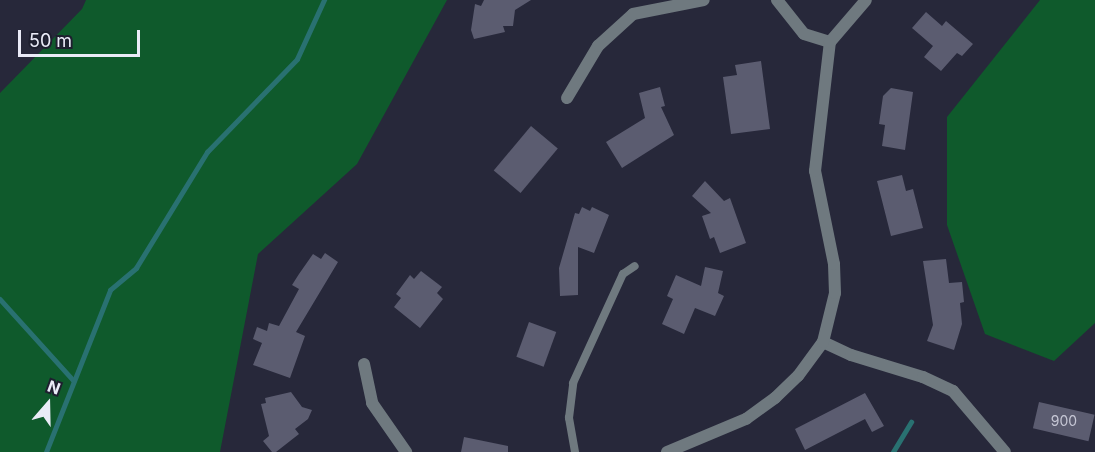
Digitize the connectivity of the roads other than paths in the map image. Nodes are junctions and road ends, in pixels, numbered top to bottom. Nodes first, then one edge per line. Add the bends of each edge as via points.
1 (704, 0) edge
2 (777, 0) edge
3 (866, 0) edge
4 (830, 42) junction
5 (567, 98) dead end
6 (635, 266) dead end
7 (823, 342) junction
8 (364, 364) dead end
9 (406, 452) edge
10 (575, 452) edge
11 (667, 452) edge
12 (1005, 452) edge

1 - 5 street via 633,15 598,46
2 - 4 street via 804,34
3 - 4 street
4 - 7 street via 815,171 834,264 835,293
6 - 10 lane via 623,274 573,382 569,418
7 - 11 street via 798,376 746,419
7 - 12 street via 851,355 923,376 952,391
8 - 9 street via 372,403

